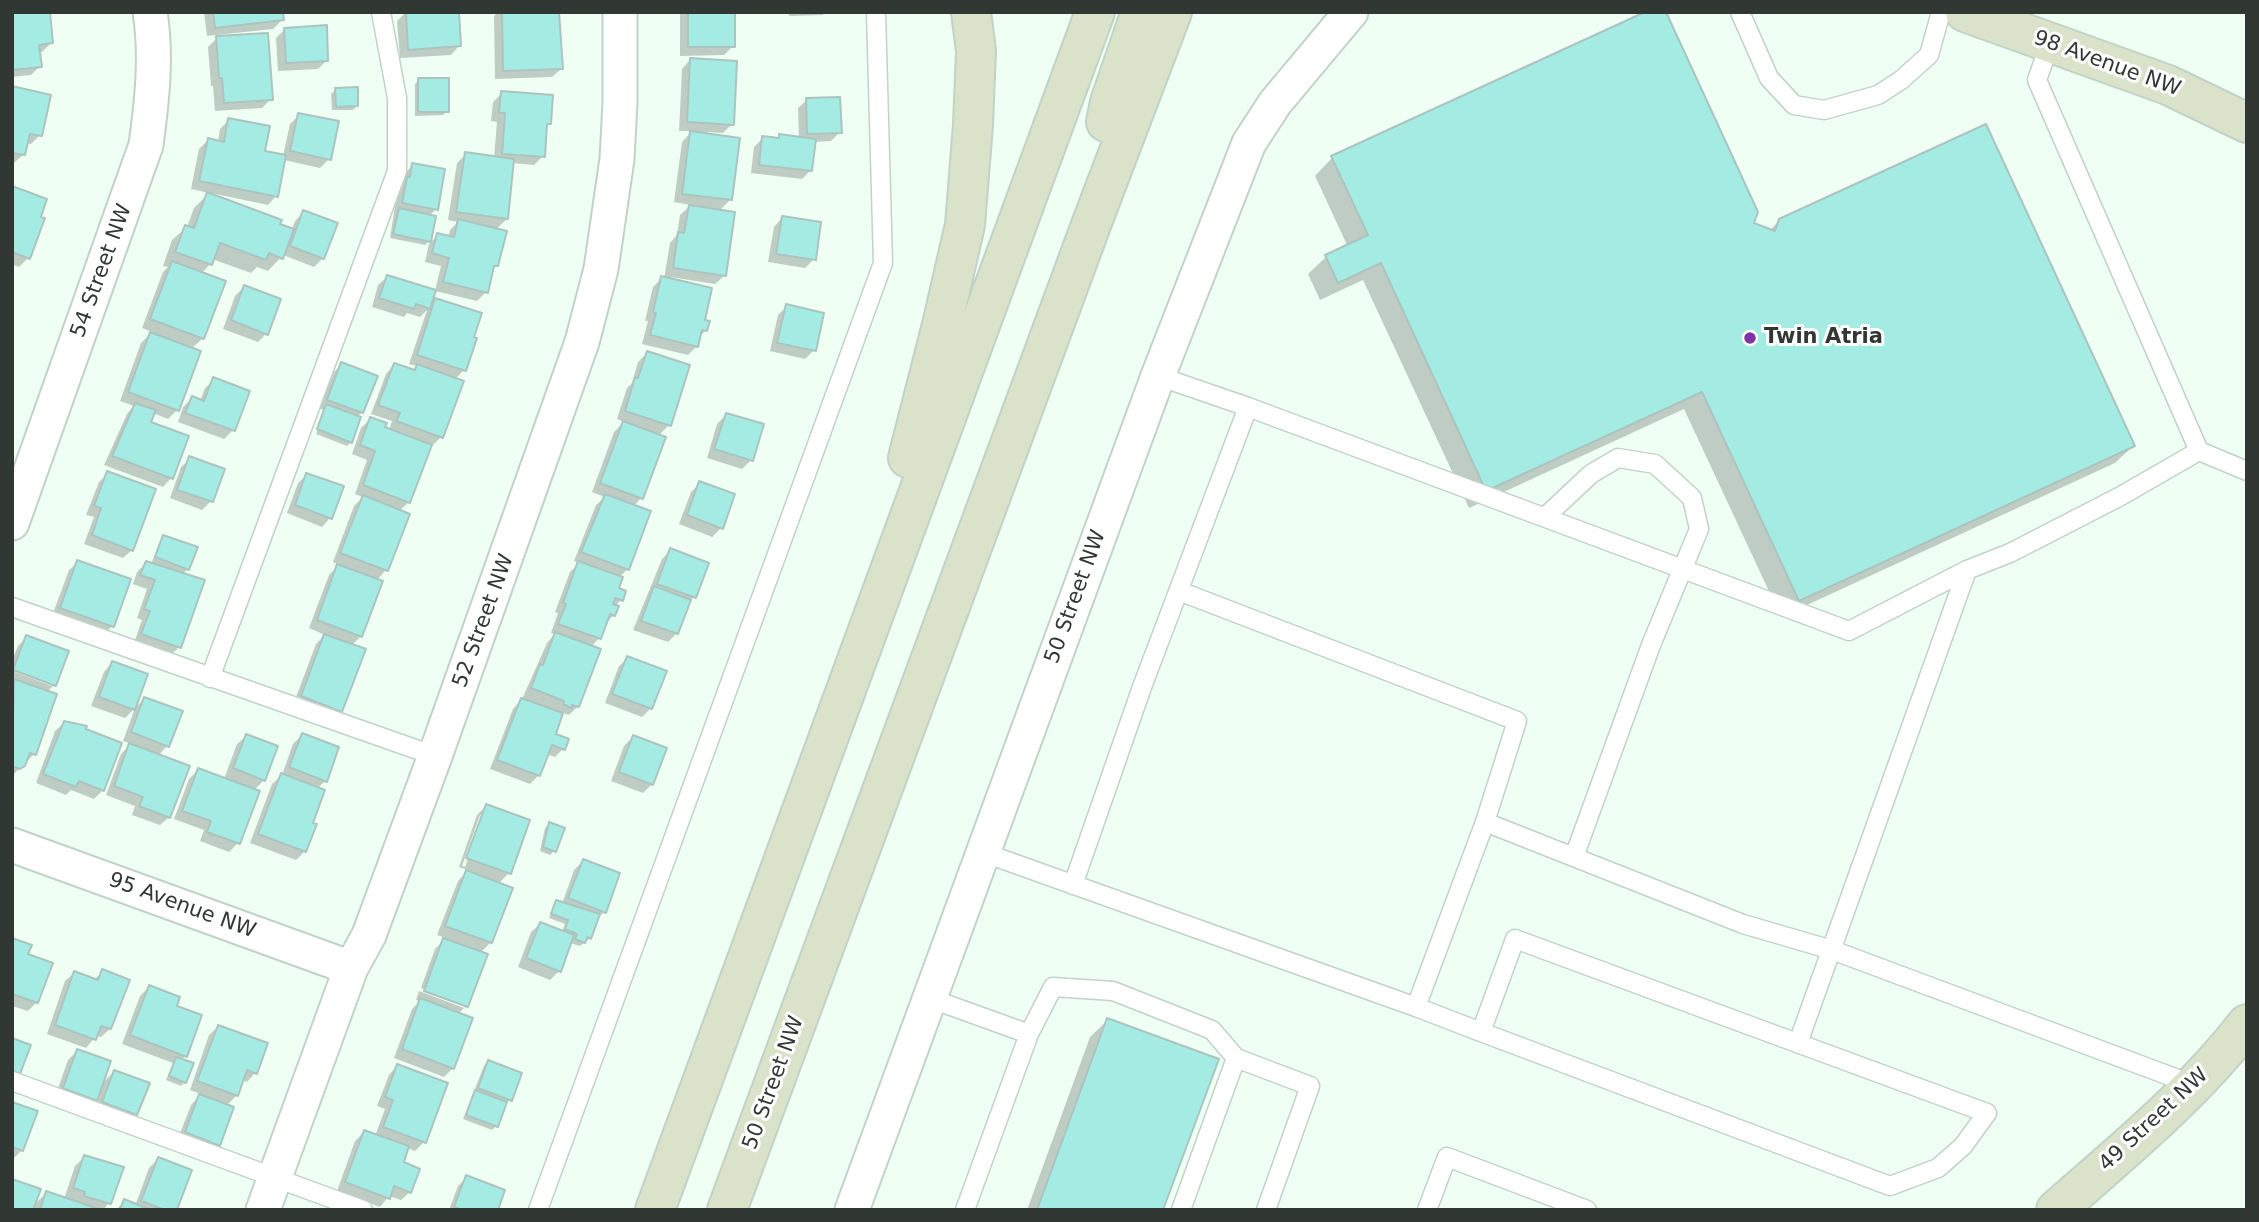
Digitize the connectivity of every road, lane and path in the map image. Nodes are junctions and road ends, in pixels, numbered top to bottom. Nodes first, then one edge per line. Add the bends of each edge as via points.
1 (150, 12) edge
2 (381, 12) edge
3 (620, 12) edge
4 (876, 12) edge
5 (971, 12) edge
6 (1095, 12) edge
7 (1141, 12) edge
8 (1172, 12) edge
9 (1351, 12) edge
10 (1740, 12) edge
11 (1941, 12) edge
12 (1965, 12) edge
13 (2050, 43) junction
14 (2247, 123) edge
15 (1091, 225) junction
16 (1158, 376) junction
17 (1248, 407) junction
18 (2199, 451) junction
19 (2247, 471) edge
20 (1545, 517) junction
21 (12, 523) edge
22 (1683, 569) junction
23 (1967, 570) junction
24 (1179, 591) junction
25 (12, 607) edge
26 (852, 674) junction
27 (210, 678) junction
28 (435, 756) junction
29 (1485, 821) junction
30 (12, 845) edge
31 (982, 852) junction
32 (1574, 857) junction
33 (1073, 885) junction
34 (1832, 950) junction
35 (351, 968) junction
36 (929, 998) junction
37 (1416, 1006) junction
38 (2247, 1024) edge
39 (1481, 1032) junction
40 (1029, 1034) junction
41 (1798, 1043) junction
42 (1236, 1058) junction
43 (12, 1082) edge
44 (2194, 1085) junction
45 (275, 1177) junction
46 (263, 1210) edge
47 (363, 1210) edge
48 (538, 1210) edge
49 (655, 1210) edge
50 (727, 1210) edge
51 (852, 1210) edge
52 (965, 1210) edge
53 (1181, 1210) edge
54 (1266, 1210) edge
55 (1427, 1210) edge
56 (1587, 1210) edge
57 (2056, 1210) edge

1 - 21 street, 54 Street NW via 153,60 146,145
2 - 27 lane via 397,98 397,171
3 - 28 street, 52 Street NW via 617,159 601,269 572,375
4 - 48 lane via 883,263
5 - 26 main road via 976,51 965,225
6 - 26 main road
7 - 15 main road via 1110,102
8 - 15 main road, 50 Street NW
9 - 16 street, 50 Street NW via 1276,103 1249,144
10 - 11 lane via 1769,78 1794,105 1824,110 1878,95 1901,80 1929,55
12 - 13 main road, 98 Avenue NW
13 - 14 main road, 98 Avenue NW via 2168,85
13 - 18 lane via 2037,80
15 - 50 main road, 50 Street NW
16 - 17 lane
16 - 31 street, 50 Street NW
17 - 20 lane
17 - 24 lane
18 - 19 lane
18 - 23 lane via 2010,553
20 - 22 lane
20 - 22 lane via 1591,474 1618,458 1655,464 1692,498 1699,529
22 - 23 lane via 1849,631
22 - 32 lane
23 - 34 lane
24 - 29 lane via 1517,721
24 - 33 lane
25 - 27 lane
26 - 49 main road
27 - 28 lane
28 - 35 street, 52 Street NW via 369,935
29 - 32 lane
29 - 37 lane
30 - 35 street, 95 Avenue NW
31 - 33 lane
31 - 36 street, 50 Street NW
32 - 34 lane via 1743,924
33 - 37 lane
34 - 41 lane
34 - 44 lane
35 - 45 street, 52 Street NW
36 - 40 lane
36 - 51 street, 50 Street NW
37 - 39 lane
38 - 44 main road, 49 Street NW
39 - 41 lane via 1515,939
39 - 41 lane via 1890,1186 1938,1168 1963,1146 1987,1112
40 - 42 lane via 1053,987 1113,991 1212,1030
40 - 52 lane
42 - 53 lane
42 - 54 lane via 1310,1086
43 - 45 lane
44 - 57 main road, 49 Street NW
45 - 46 street, 52 Street NW
45 - 47 lane
55 - 56 lane via 1447,1157

